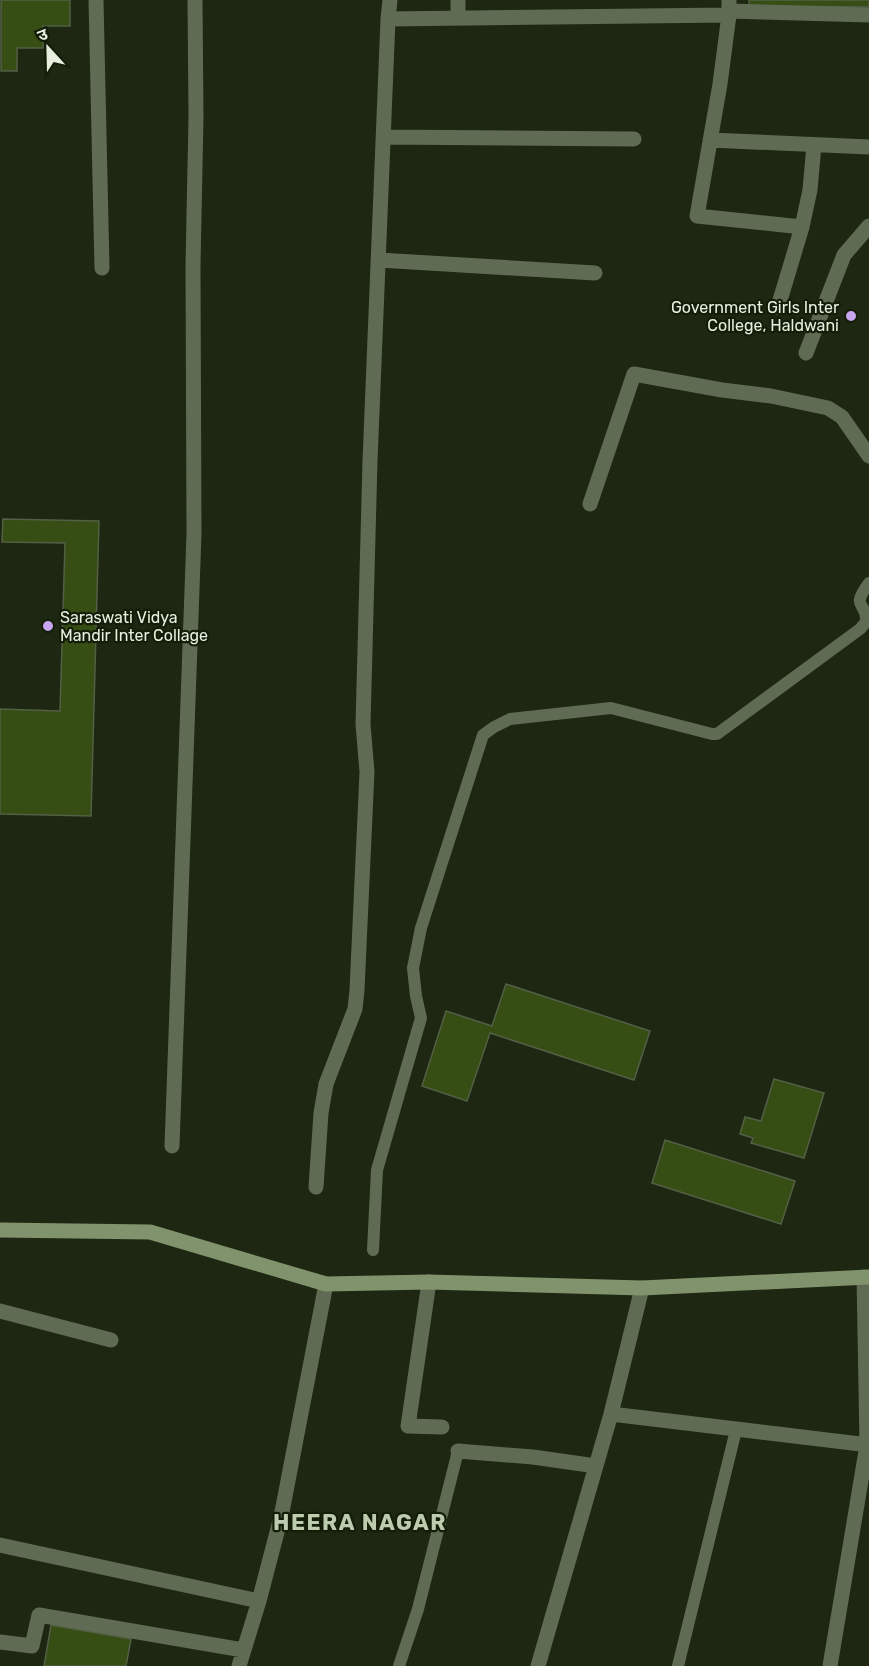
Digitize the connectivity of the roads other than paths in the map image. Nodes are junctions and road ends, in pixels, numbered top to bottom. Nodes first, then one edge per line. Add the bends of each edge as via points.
1 (96, 0) edge
2 (195, 0) edge
3 (390, 0) edge
4 (458, 0) edge
5 (729, 9) edge
6 (869, 15) edge
7 (458, 18) junction
8 (388, 19) junction
9 (384, 137) junction
10 (634, 139) dead end
11 (710, 140) junction
12 (814, 145) junction
13 (869, 147) edge
14 (869, 226) edge
15 (802, 227) junction
16 (379, 260) junction
17 (102, 268) dead end
18 (596, 273) dead end
19 (778, 307) dead end
20 (806, 353) dead end
21 (869, 456) edge
22 (590, 504) dead end
23 (869, 583) edge
24 (172, 1146) dead end
25 (316, 1187) dead end
26 (0, 1230) edge
27 (373, 1250) dead end
28 (867, 1277) edge
29 (429, 1282) junction
30 (326, 1284) junction
31 (642, 1288) junction
32 (0, 1311) edge
33 (111, 1340) dead end
34 (610, 1414) junction
35 (442, 1427) dead end
36 (736, 1430) junction
37 (868, 1445) edge
38 (459, 1451) joint
39 (596, 1466) junction
40 (0, 1545) edge
41 (259, 1601) junction
42 (0, 1642) edge
43 (243, 1650) junction
44 (239, 1666) edge
45 (399, 1666) edge
46 (538, 1666) edge
47 (678, 1666) edge
48 (830, 1666) edge

1 - 17 street
2 - 24 street via 194,534
3 - 8 street
4 - 7 street
5 - 6 street
5 - 7 street
5 - 11 street
7 - 8 street
8 - 9 street
9 - 10 street
9 - 16 street
11 - 12 street
11 - 15 street via 697,216
12 - 13 street
12 - 15 street
14 - 20 street via 844,255
15 - 19 street
16 - 18 street
16 - 25 street via 363,724 367,772 356,1009 326,1084
21 - 22 street via 842,417 828,408 634,374
23 - 27 lane via 860,596 867,616 860,629 717,734 611,708 510,719 483,735 421,928 412,968 421,1018 377,1170
26 - 30 street via 150,1232
28 - 31 street
28 - 37 street
29 - 30 street
29 - 31 street
29 - 35 street via 408,1426
30 - 41 street via 281,1517
31 - 34 street
32 - 33 street
34 - 36 street
34 - 39 street
36 - 37 street
36 - 47 lane
37 - 48 street
38 - 39 street
38 - 45 lane
39 - 46 street
40 - 41 street
41 - 43 street
42 - 43 street via 32,1646 39,1615
43 - 44 street

